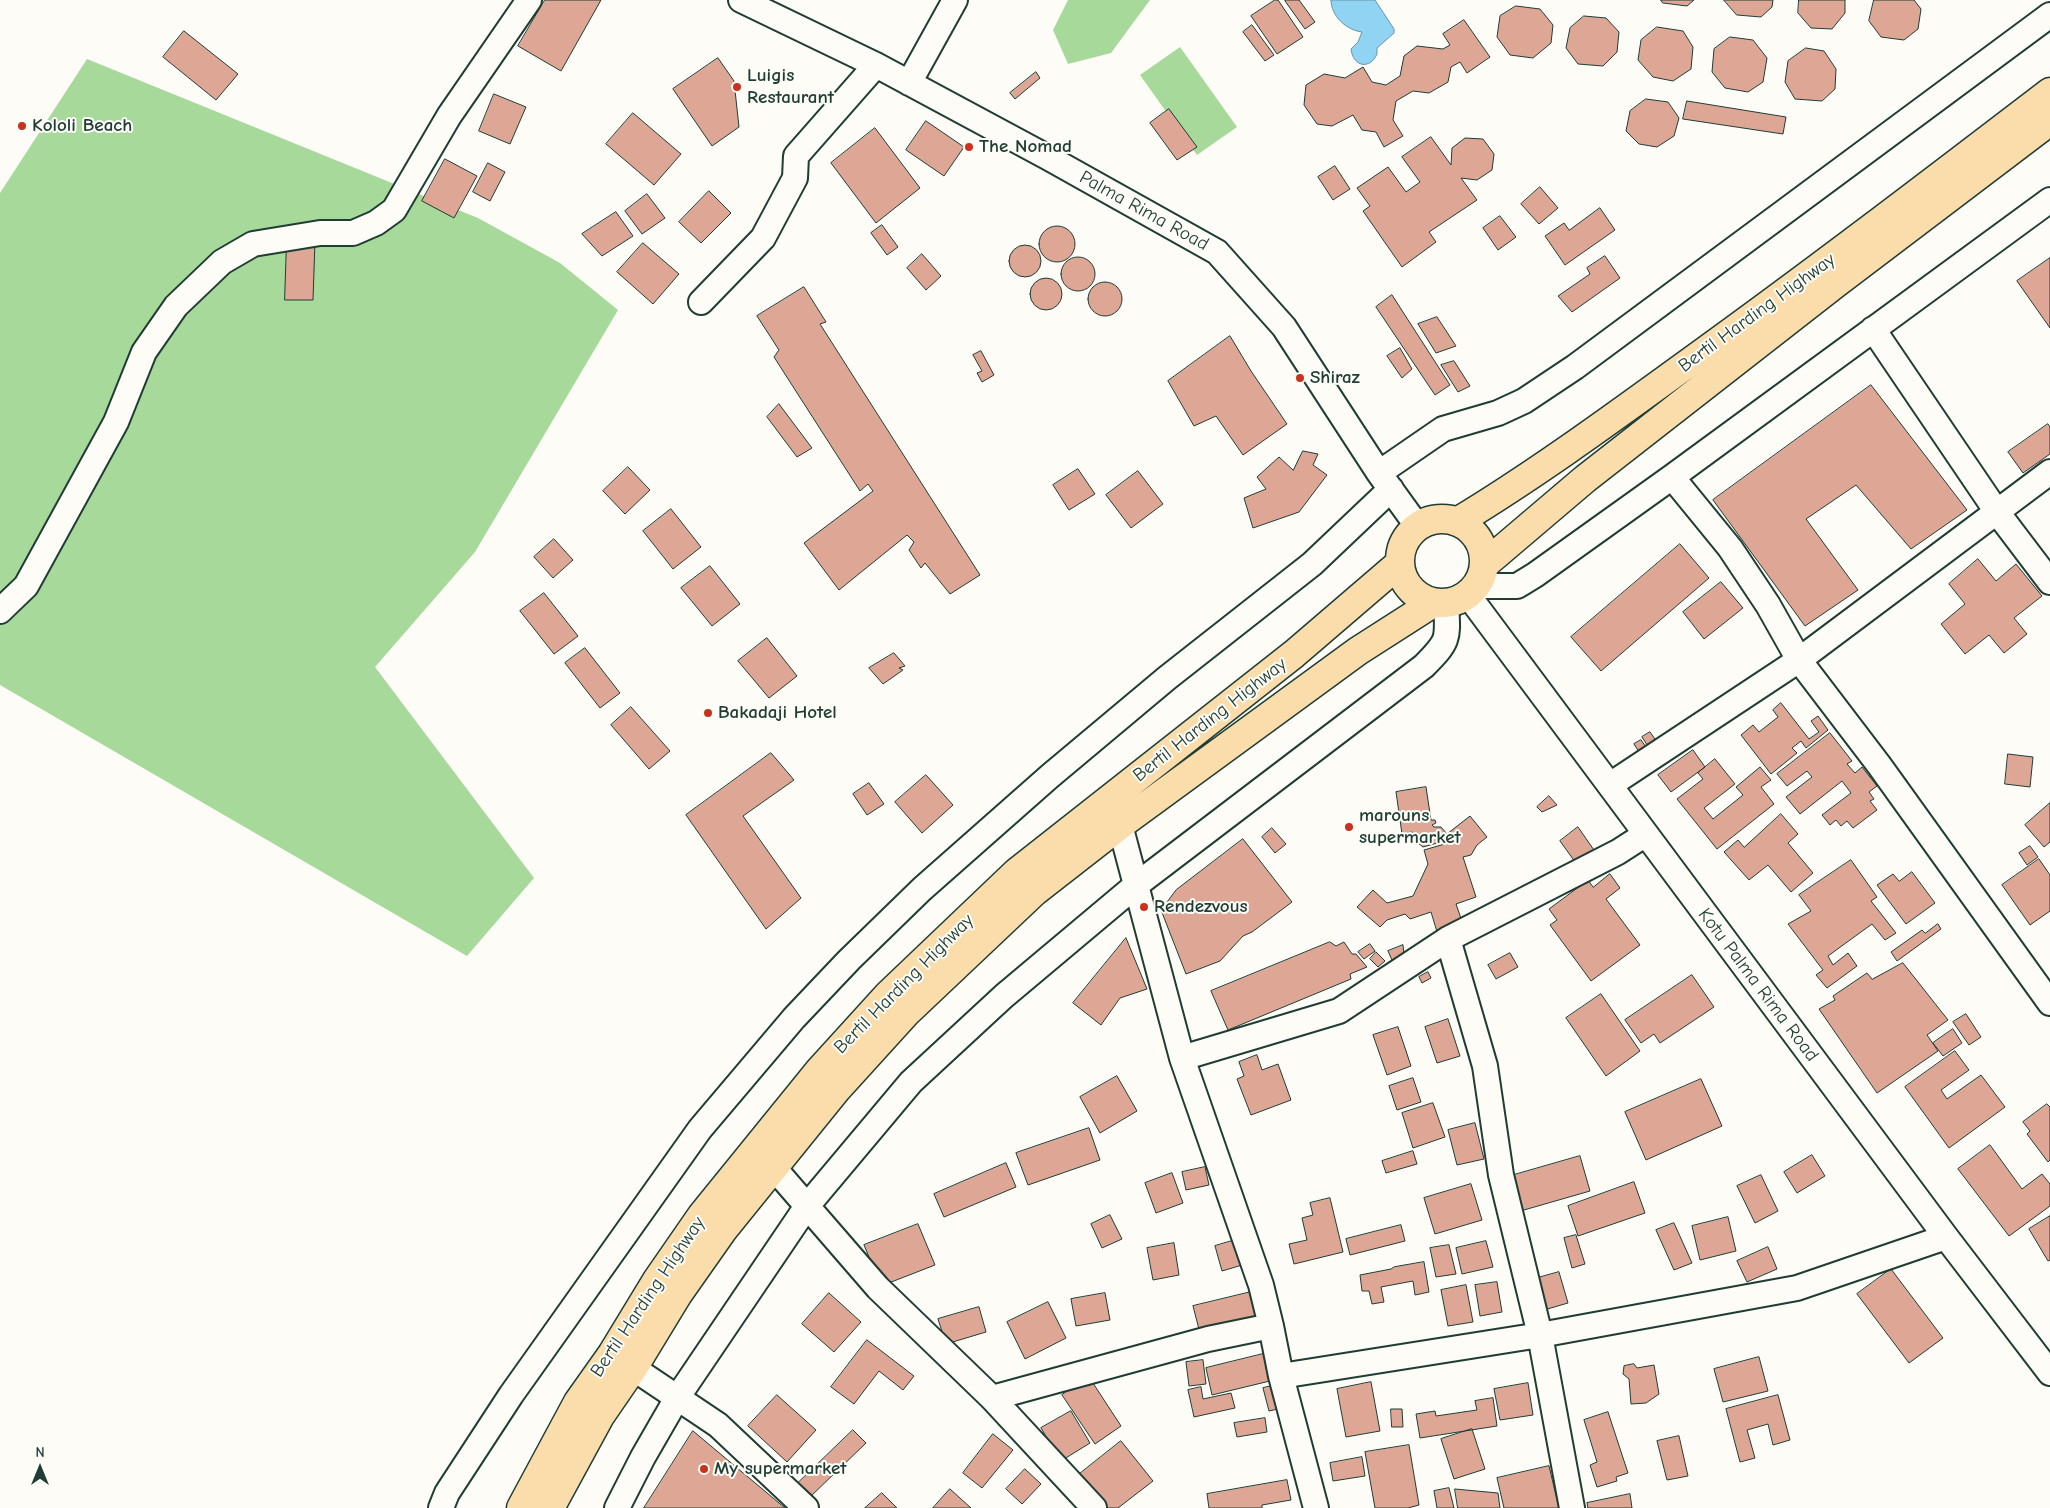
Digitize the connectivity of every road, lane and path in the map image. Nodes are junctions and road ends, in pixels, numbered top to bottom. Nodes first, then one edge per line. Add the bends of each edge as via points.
1 (529, 0) edge
2 (741, 0) edge
3 (955, 0) edge
4 (2050, 16) edge
5 (876, 66) junction
6 (909, 83) junction
7 (2050, 92) edge
8 (2050, 121) edge
9 (2050, 200) edge
10 (702, 302) dead end
11 (1873, 329) junction
12 (2050, 472) edge
13 (1672, 477) junction
14 (1385, 481) junction
15 (1997, 512) junction
16 (1457, 522) junction
17 (1418, 527) junction
18 (1400, 563) junction
19 (2050, 582) edge
20 (1462, 590) junction
21 (0, 611) edge
22 (1799, 660) junction
23 (1610, 785) junction
24 (1120, 825) junction
25 (1646, 834) junction
26 (1135, 886) junction
27 (1448, 940) junction
28 (2046, 989) edge
29 (1182, 1058) junction
30 (774, 1168) junction
31 (807, 1206) junction
32 (1946, 1237) junction
33 (1272, 1326) junction
34 (1540, 1335) junction
35 (633, 1368) junction
36 (2050, 1373) edge
37 (1281, 1376) junction
38 (678, 1398) junction
39 (992, 1398) junction
40 (441, 1508) edge
41 (521, 1508) edge
42 (550, 1508) edge
43 (617, 1508) edge
44 (806, 1508) edge
45 (1094, 1508) edge
46 (1316, 1508) edge
47 (1572, 1508) edge

1 - 21 street via 449,116 394,210 376,223 353,233 320,233 253,244 222,262 176,306 144,352 116,422 26,586
2 - 5 street, Palma Rima Road
3 - 6 street
4 - 14 street via 1575,368 1524,401 1498,413 1443,428
5 - 6 street, Palma Rima Road
5 - 10 street via 796,156 795,178 763,238
6 - 14 street, Palma Rima Road via 1217,252 1284,327
7 - 16 main road, Bertil Harding Highway via 1822,266 1517,485
8 - 20 main road, Bertil Harding Highway via 1585,480
9 - 11 street
11 - 13 street
11 - 15 street
12 - 15 street
13 - 20 street via 1517,586
13 - 22 street via 1730,548
14 - 17 street, Palma Rima Road
14 - 40 street via 1312,564 1167,678 1050,776 943,870 794,1018 700,1130 510,1395 446,1493
15 - 19 street
15 - 22 street
16 - 17 main road via 1436,520
16 - 20 main road via 1466,526 1480,541 1484,552
17 - 18 main road via 1404,543
18 - 20 main road via 1412,591 1422,598
18 - 41 main road, Bertil Harding Highway via 1301,648 1017,872 888,995 818,1072 702,1215 578,1402
20 - 23 street, Kotu Palma Rima Road
20 - 24 main road, Bertil Harding Highway via 1358,651
20 - 26 street via 1441,649 1424,666
22 - 23 street
22 - 28 street
23 - 25 street, Kotu Palma Rima Road
24 - 26 street
24 - 30 main road, Bertil Harding Highway via 1034,892 906,1013 837,1089
25 - 27 street via 1618,852
25 - 32 street, Kotu Palma Rima Road
26 - 29 street
26 - 31 street via 1004,996 912,1082
27 - 29 street via 1339,1012
27 - 34 street via 1484,1066 1501,1175
29 - 33 street via 1261,1285
30 - 31 street
30 - 35 main road, Bertil Harding Highway via 717,1238
31 - 38 street
31 - 39 street via 878,1288
32 - 34 street via 1797,1288
32 - 36 street, Kotu Palma Rima Road
33 - 37 street
33 - 39 street via 1208,1339
34 - 37 street
34 - 47 street
35 - 38 street
35 - 42 main road, Bertil Harding Highway via 600,1416
37 - 46 street
38 - 43 street
38 - 44 street via 718,1425
39 - 45 street

